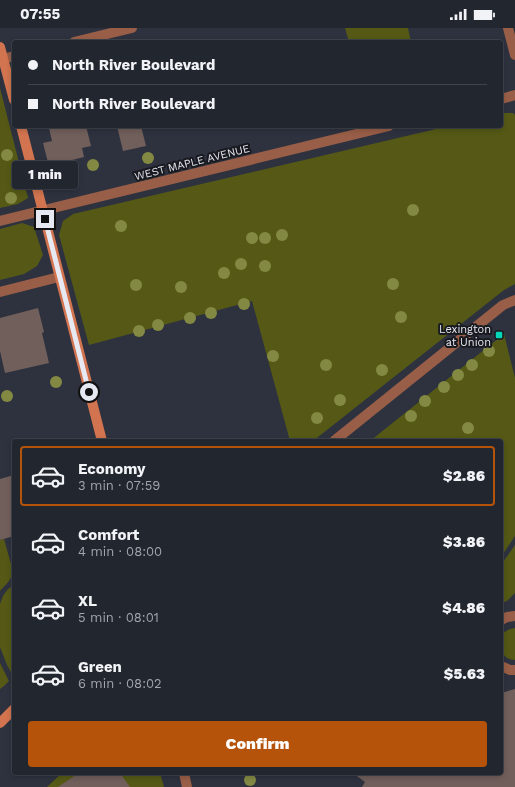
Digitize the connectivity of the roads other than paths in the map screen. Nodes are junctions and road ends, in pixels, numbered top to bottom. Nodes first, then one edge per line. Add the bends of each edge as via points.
1 (132, 28) edge
2 (508, 28) edge
3 (82, 40) edge
4 (0, 47) edge
5 (515, 55) edge
6 (12, 57) edge
7 (3, 59) junction
8 (12, 93) edge
9 (515, 95) edge
10 (503, 98) edge
11 (22, 128) edge
12 (381, 128) edge
13 (43, 210) junction
14 (0, 221) edge
15 (59, 277) junction
16 (0, 292) edge
17 (515, 300) edge
18 (101, 439) edge
19 (337, 439) edge
20 (515, 616) edge
21 (503, 619) edge
22 (503, 667) edge
23 (515, 670) edge
24 (12, 710) edge
25 (0, 723) edge
26 (184, 775) edge
27 (187, 787) edge

1 - 3 street
2 - 5 street
4 - 7 main road
6 - 7 street
7 - 8 main road
9 - 10 street
11 - 13 main road
12 - 13 street, WEST MAPLE AVENUE
13 - 14 street, WEST MAPLE AVENUE
13 - 15 main road
15 - 16 street
15 - 18 main road
17 - 19 street via 504,306
20 - 21 street
22 - 23 street
24 - 25 main road
26 - 27 street

